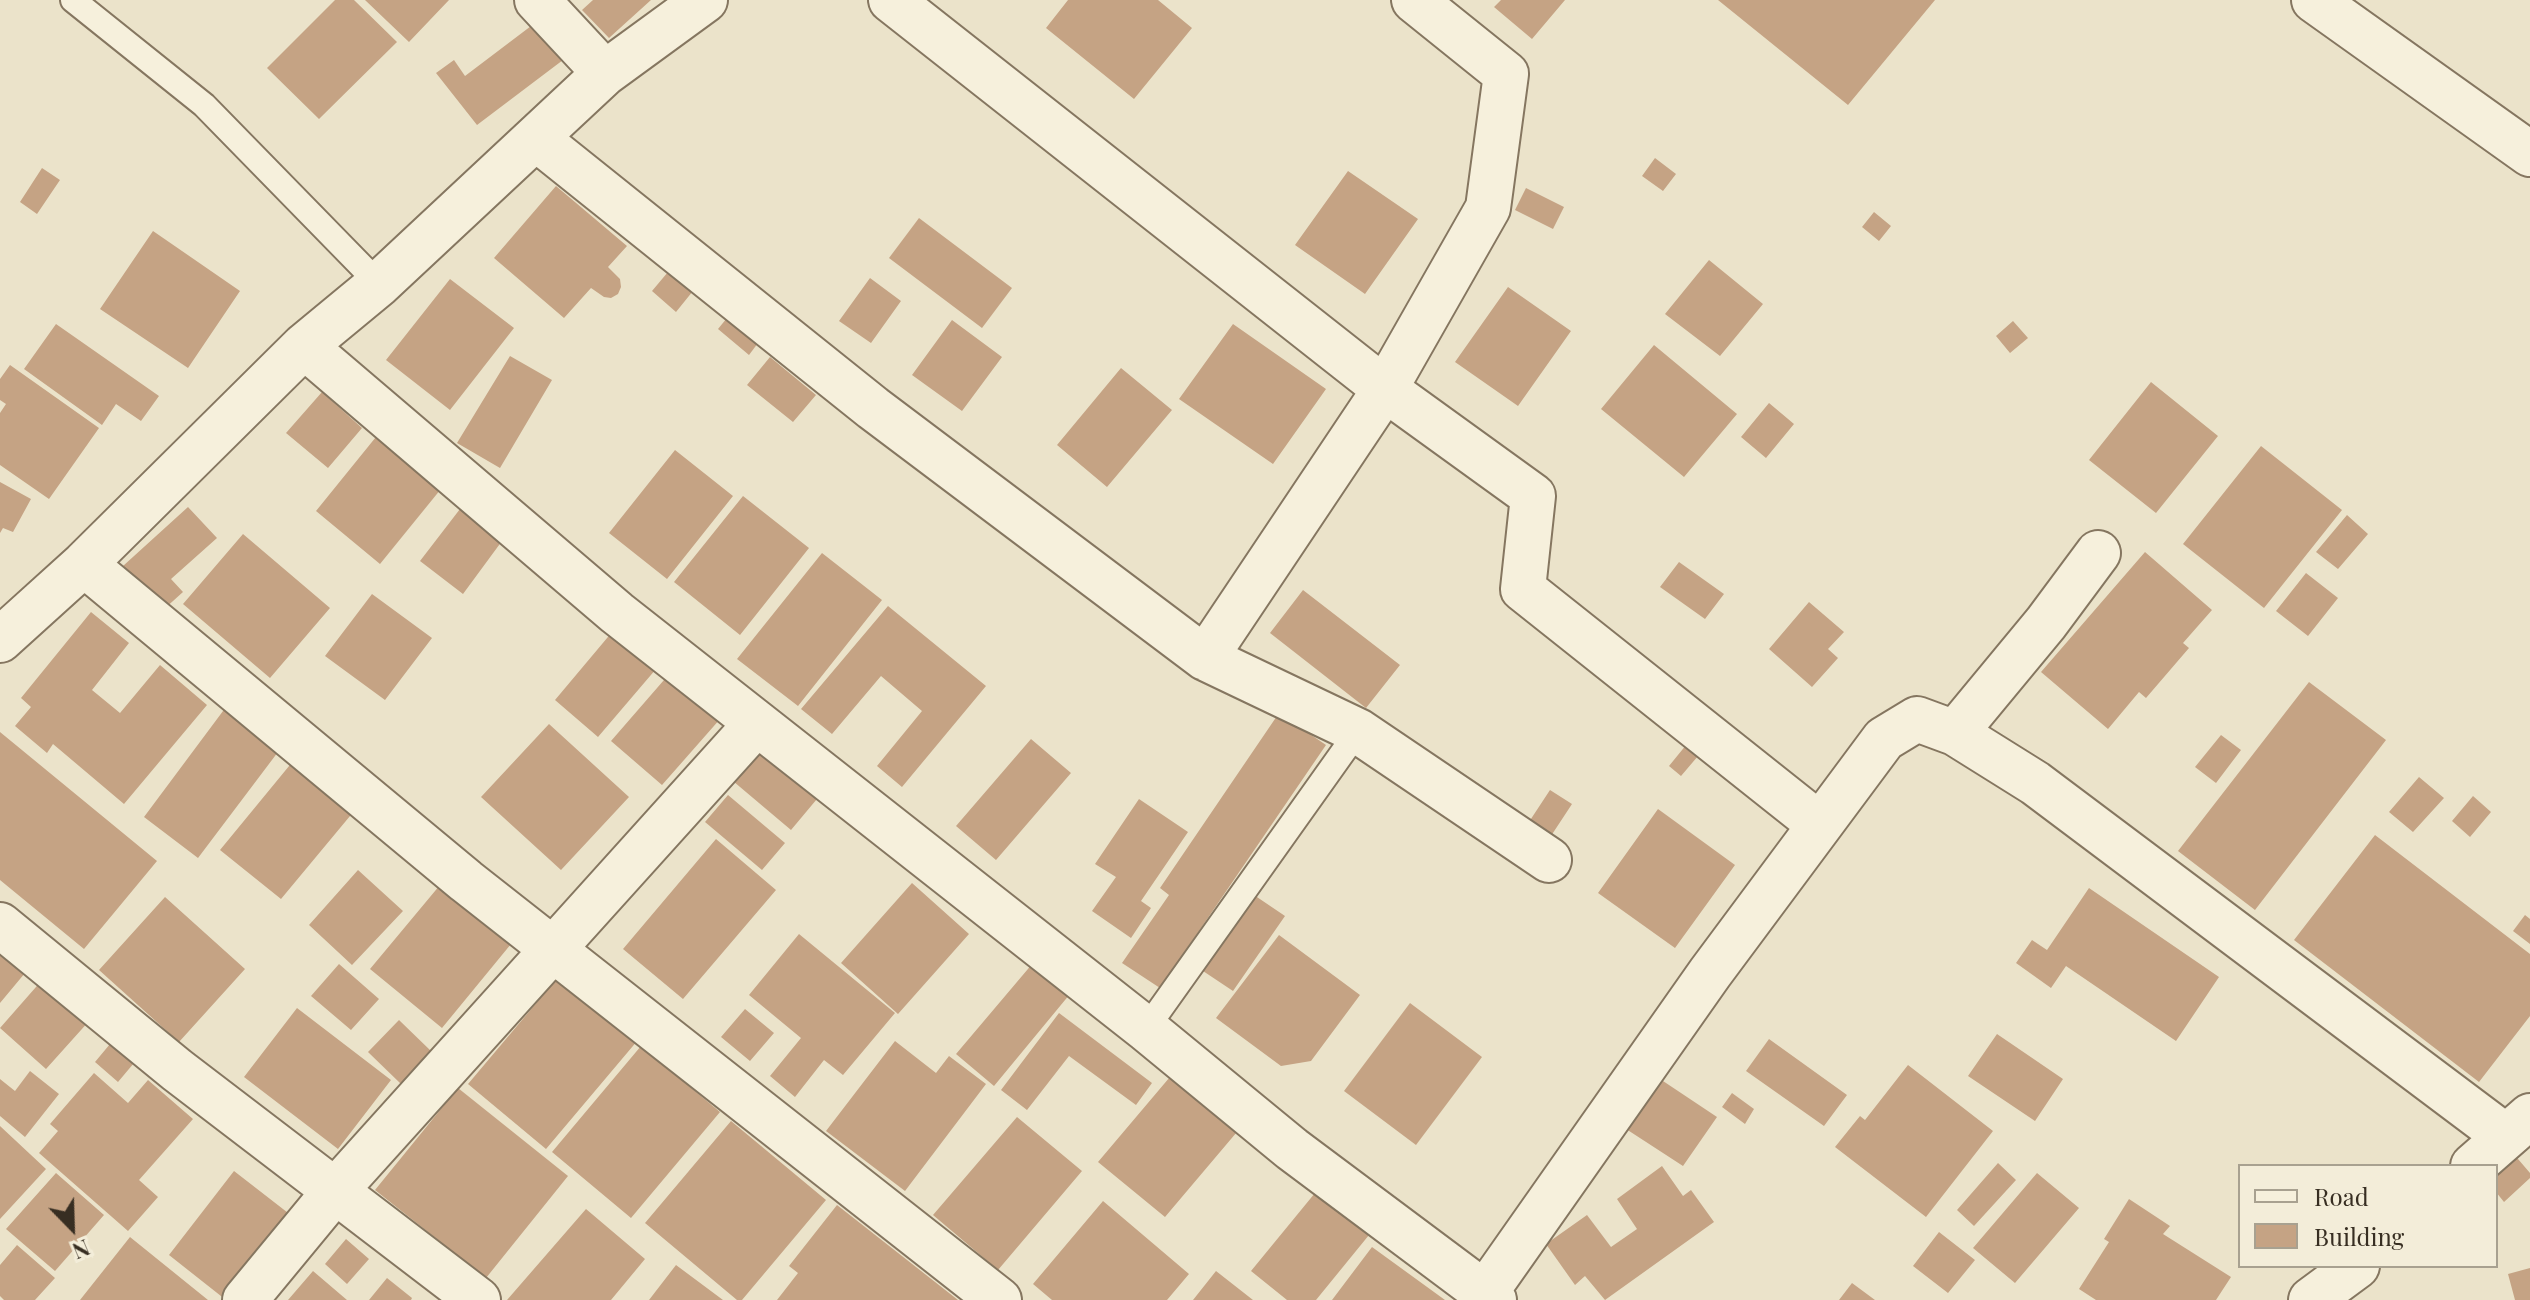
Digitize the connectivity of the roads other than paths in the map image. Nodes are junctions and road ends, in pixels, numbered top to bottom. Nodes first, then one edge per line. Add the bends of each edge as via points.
1 (73, 0) edge
2 (537, 0) edge
3 (705, 0) edge
4 (891, 0) edge
5 (1414, 0) edge
6 (2314, 0) edge
7 (605, 73) junction
8 (537, 139) junction
9 (2530, 154) edge
10 (379, 284) junction
11 (304, 346) junction
12 (1385, 389) junction
13 (2098, 553) dead end
14 (84, 564) junction
15 (0, 640) edge
16 (1205, 658) junction
17 (757, 723) junction
18 (1358, 731) junction
19 (1955, 733) junction
20 (1820, 825) junction
21 (1549, 860) dead end
22 (0, 925) edge
23 (552, 949) junction
24 (1146, 1029) junction
25 (2518, 1126) edge
26 (2475, 1164) edge
27 (335, 1191) junction
28 (2354, 1268) edge
29 (1489, 1297) edge
30 (245, 1300) edge
31 (478, 1300) edge
32 (999, 1300) edge
33 (2311, 1300) edge

1 - 10 lane via 204,105
2 - 7 street
3 - 7 street
4 - 12 street
5 - 12 street via 1506,74 1488,208
6 - 9 street
7 - 8 street
8 - 10 street
8 - 16 street via 873,408
10 - 11 street
11 - 14 street
11 - 17 street via 617,613
12 - 16 street
12 - 20 street via 1533,496 1523,589
13 - 19 street
14 - 15 street
14 - 23 street
16 - 18 street
17 - 23 street
17 - 24 street
18 - 21 street
18 - 24 lane
19 - 20 street via 1917,719 1884,739
19 - 25 street via 2035,783
20 - 29 street via 1710,973
22 - 27 street
23 - 27 street
23 - 32 street
24 - 29 street via 1292,1149
25 - 26 street
27 - 30 street
27 - 31 street
28 - 33 street

